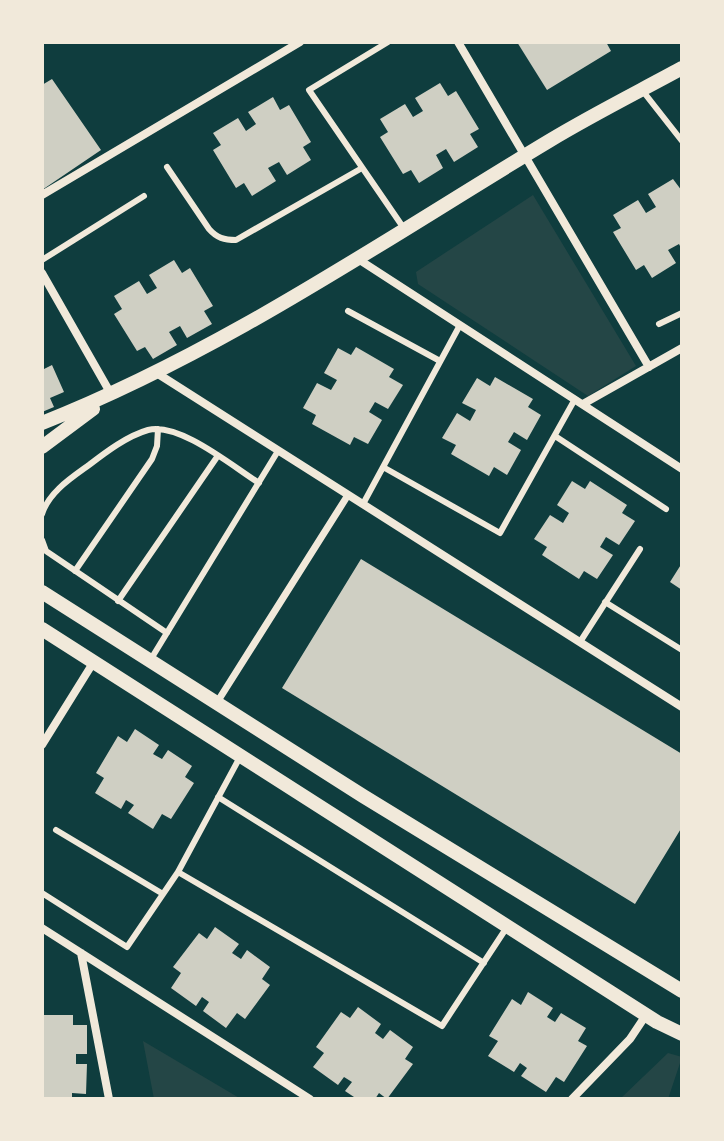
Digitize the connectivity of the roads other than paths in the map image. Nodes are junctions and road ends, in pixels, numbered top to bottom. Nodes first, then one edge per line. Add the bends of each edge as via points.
1 (300, 42) edge
2 (388, 42) edge
3 (458, 42) edge
4 (682, 68) edge
5 (642, 90) junction
6 (682, 141) edge
7 (525, 156) junction
8 (167, 167) dead end
9 (362, 168) junction
10 (42, 195) edge
11 (144, 196) dead end
12 (405, 230) junction
13 (358, 258) junction
14 (42, 260) edge
15 (42, 273) edge
16 (348, 311) dead end
17 (682, 313) edge
18 (659, 324) dead end
19 (460, 325) junction
20 (682, 348) edge
21 (440, 361) junction
22 (649, 367) junction
23 (155, 372) junction
24 (112, 395) junction
25 (579, 402) junction
26 (42, 422) edge
27 (158, 429) junction
28 (555, 436) junction
29 (42, 447) edge
30 (278, 451) junction
31 (217, 457) junction
32 (383, 467) junction
33 (682, 469) edge
34 (259, 483) junction
35 (348, 495) junction
36 (363, 504) junction
37 (666, 509) dead end
38 (42, 514) edge
39 (42, 540) edge
40 (640, 549) dead end
41 (75, 571) junction
42 (42, 592) edge
43 (118, 601) junction
44 (605, 602) junction
45 (42, 629) edge
46 (167, 633) junction
47 (580, 642) junction
48 (682, 650) edge
49 (150, 661) junction
50 (93, 663) junction
51 (216, 704) junction
52 (682, 707) edge
53 (42, 745) edge
54 (240, 757) junction
55 (218, 797) junction
56 (56, 830) dead end
57 (178, 872) junction
58 (42, 893) edge
59 (163, 894) junction
60 (507, 927) junction
61 (42, 928) edge
62 (81, 953) junction
63 (484, 963) junction
64 (682, 991) edge
65 (646, 1015) junction
66 (682, 1034) edge
67 (109, 1099) edge
68 (310, 1099) edge
69 (572, 1099) edge

1 - 10 street
2 - 9 lane via 309,90
3 - 7 street
4 - 5 street
5 - 6 lane
5 - 7 street
7 - 12 street
7 - 22 street
8 - 9 lane via 214,235 229,240
9 - 12 lane
11 - 14 lane
12 - 13 street
13 - 19 street
13 - 23 street
15 - 24 street
16 - 21 lane
17 - 18 lane
19 - 21 lane
19 - 25 street
20 - 22 street
21 - 32 lane
22 - 25 street
23 - 24 street
23 - 30 street
24 - 26 street
24 - 29 street
25 - 28 lane
25 - 33 street
27 - 31 lane via 179,433
27 - 38 lane via 98,458 50,498
27 - 41 lane via 152,459
28 - 32 lane via 500,533
28 - 37 lane
30 - 34 lane
30 - 35 street
31 - 34 lane
31 - 43 lane
32 - 36 lane
34 - 46 lane
35 - 36 street
35 - 51 street
36 - 47 street
39 - 41 lane via 46,551
40 - 44 lane
41 - 43 lane
42 - 49 street
43 - 46 lane
44 - 47 lane
44 - 48 lane
45 - 50 street
46 - 49 lane
47 - 52 street
49 - 51 street
50 - 53 street
50 - 54 street
51 - 64 street
54 - 55 lane
54 - 60 street
55 - 57 lane
55 - 63 lane
56 - 59 lane
57 - 59 lane
57 - 63 lane via 442,1026
58 - 59 lane via 127,947
60 - 63 lane
60 - 65 street
61 - 62 street
62 - 67 street
62 - 68 street
65 - 66 street
65 - 69 street

